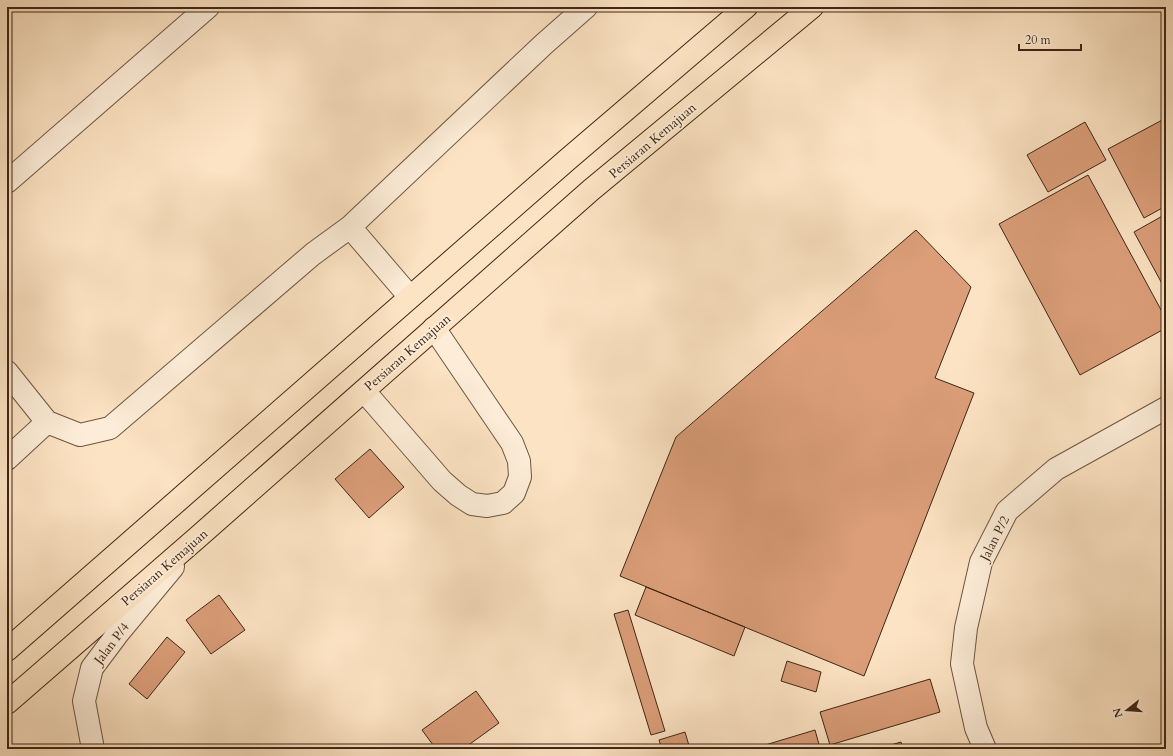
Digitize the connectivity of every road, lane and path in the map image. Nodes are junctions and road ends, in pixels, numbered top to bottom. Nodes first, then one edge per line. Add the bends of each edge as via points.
1 (208, 7) edge
2 (586, 7) edge
3 (746, 7) edge
4 (812, 7) edge
5 (7, 182) edge
6 (350, 227) junction
7 (410, 297) junction
8 (434, 328) junction
9 (7, 372) edge
10 (364, 390) junction
11 (1166, 408) edge
12 (47, 422) junction
13 (7, 459) edge
14 (198, 537) junction
15 (7, 650) edge
16 (7, 704) edge
17 (93, 749) edge
18 (985, 749) edge

1 - 5 street
2 - 6 street
3 - 7 main road
4 - 8 main road, Persiaran Kemajuan via 591,190
6 - 7 street
6 - 12 street via 313,254 110,428 80,435
7 - 15 main road
8 - 10 main road, Persiaran Kemajuan
8 - 10 street via 512,443 519,461 520,477 514,493 503,503 487,506 472,504 458,495 442,481
9 - 12 street
10 - 14 main road, Persiaran Kemajuan
11 - 18 street, Jalan P/2 via 1056,469 1007,512 981,562 966,628 962,664 976,728
12 - 13 street
14 - 16 main road, Persiaran Kemajuan
14 - 17 street, Jalan P/4 via 118,632 92,668 84,700

